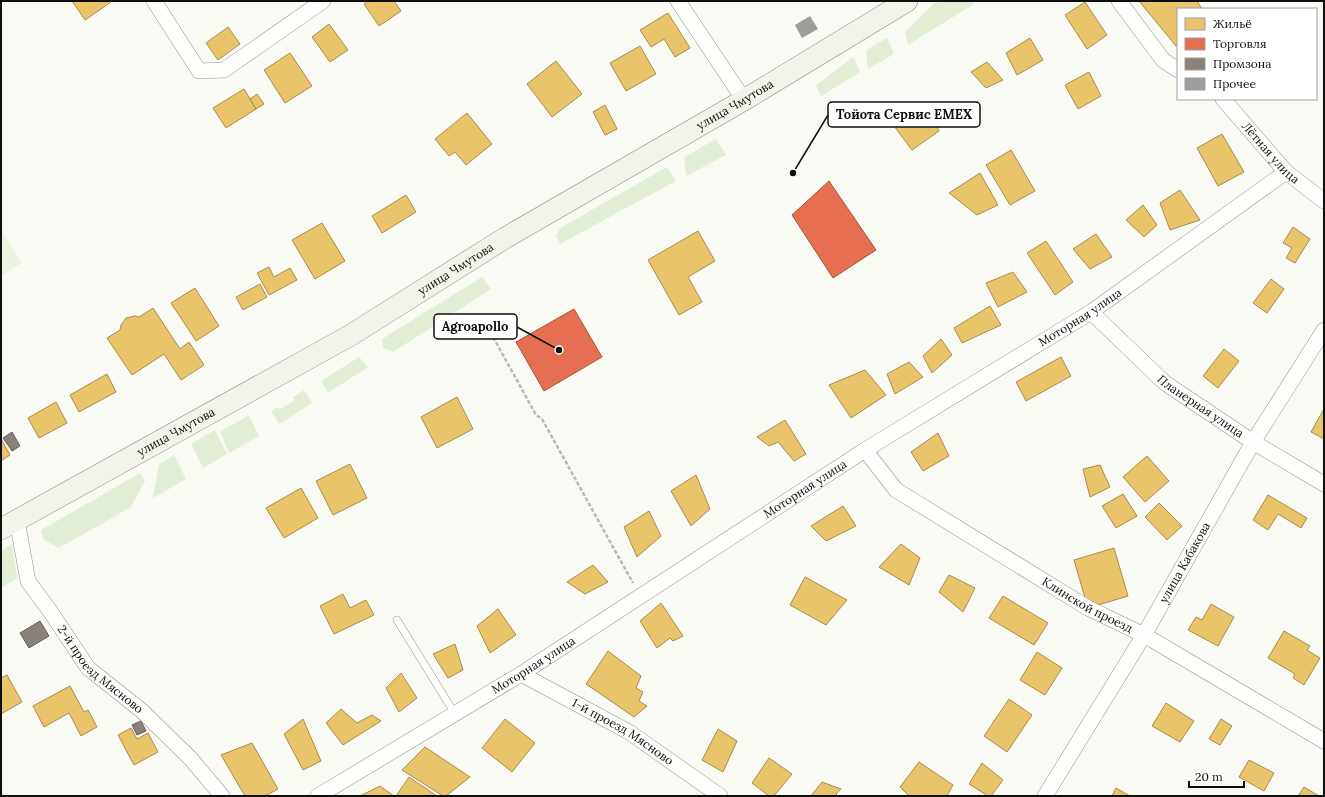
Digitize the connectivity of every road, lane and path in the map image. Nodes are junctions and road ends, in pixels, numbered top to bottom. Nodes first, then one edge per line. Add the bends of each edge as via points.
1 (154, 1) edge
2 (323, 1) edge
3 (678, 1) edge
4 (907, 1) edge
5 (1118, 1) edge
6 (1177, 69) edge
7 (744, 100) junction
8 (1223, 100) edge
9 (1286, 172) junction
10 (1324, 201) edge
11 (1091, 312) junction
12 (459, 317) dead end
13 (1324, 330) edge
14 (1253, 442) junction
15 (865, 450) junction
16 (1324, 484) edge
17 (9, 524) edge
18 (640, 597) junction
19 (397, 620) dead end
20 (1144, 635) junction
21 (521, 674) junction
22 (455, 714) junction
23 (1324, 741) edge
24 (222, 796) edge
25 (318, 796) edge
26 (720, 796) edge
27 (1045, 796) edge

1 - 2 street via 200,71 224,70
3 - 7 street
4 - 7 main road, улица Чмутова
5 - 6 street via 1163,60
7 - 17 main road, улица Чмутова via 505,238 351,335
8 - 9 street, Лётная улица
9 - 10 street, Лётная улица
9 - 11 street, Моторная улица
11 - 14 street, Планерная улица via 1165,383
11 - 15 street, Моторная улица
12 - 18 path via 481,322 492,335 536,415 542,419
13 - 14 street, улица Кабакова
14 - 16 street, Планерная улица
14 - 20 street, улица Кабакова
15 - 18 street, Моторная улица
15 - 20 street, Клинской проезд via 896,490 1088,608
17 - 24 street, 2-й проезд Мясново via 28,581 88,668 142,711 191,759
18 - 21 street, Моторная улица
19 - 22 lane
20 - 23 street, Клинской проезд
20 - 27 street, улица Кабакова
21 - 22 street, Моторная улица
21 - 26 street, 1-й проезд Мясново via 630,732
22 - 25 street, Моторная улица

